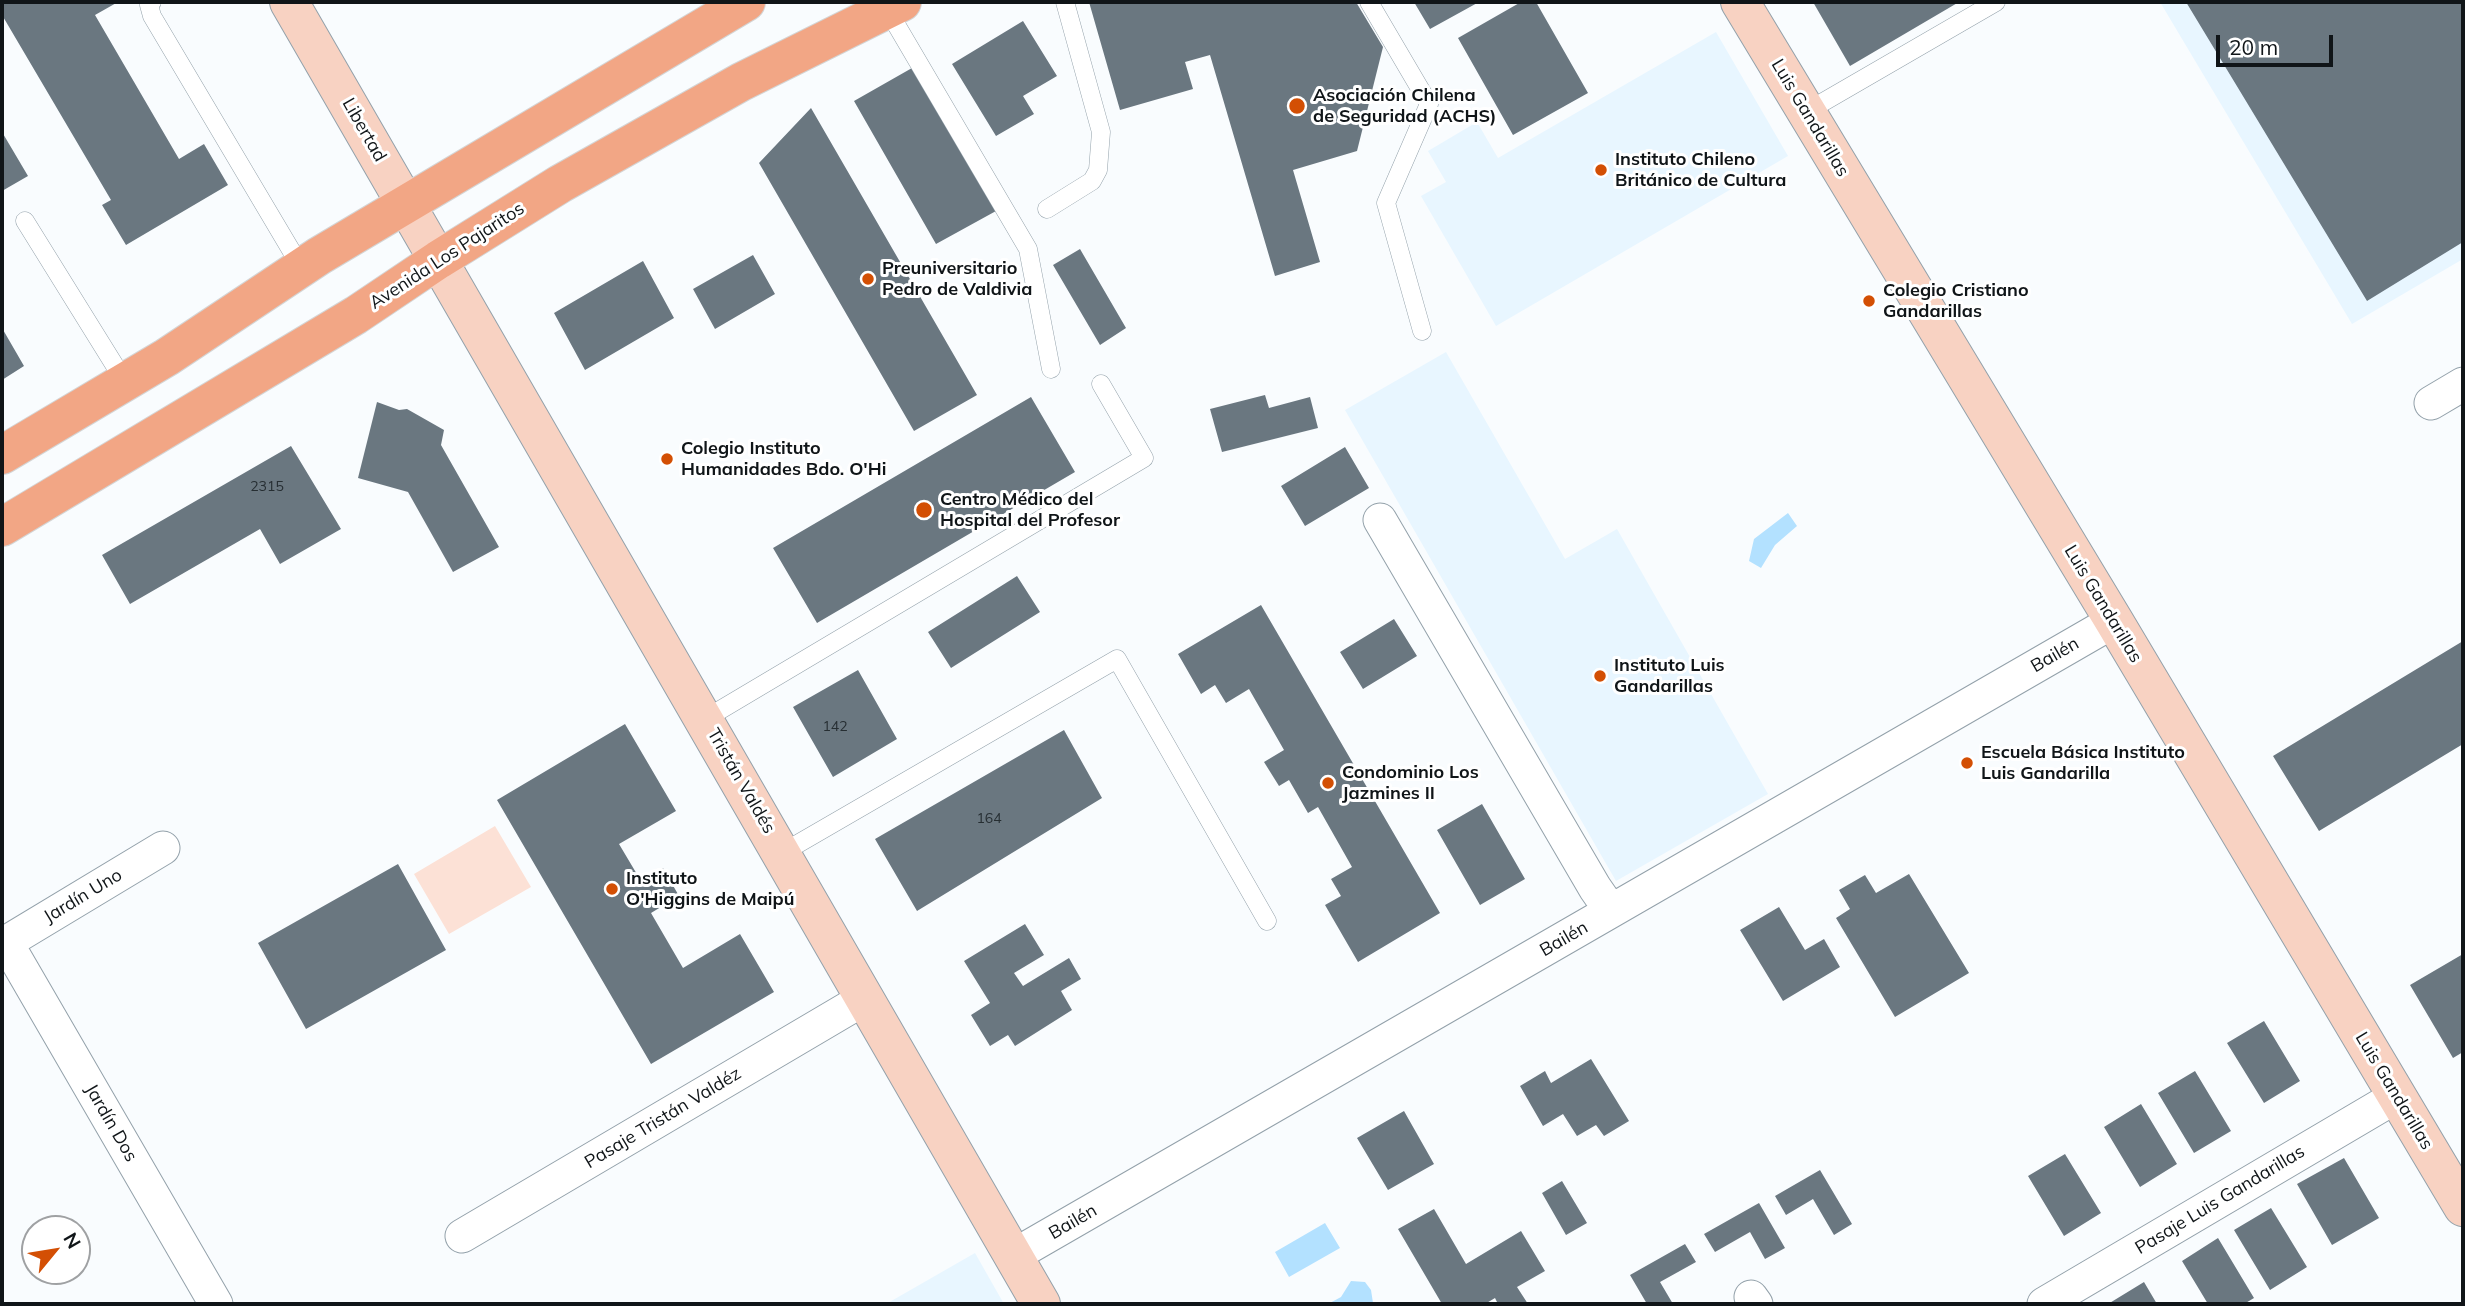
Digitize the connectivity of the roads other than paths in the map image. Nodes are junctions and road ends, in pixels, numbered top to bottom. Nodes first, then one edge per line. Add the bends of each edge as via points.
1 (152, 2) edge
2 (289, 2) edge
3 (746, 2) edge
4 (1065, 2) edge
5 (1369, 2) edge
6 (1996, 2) edge
7 (1743, 3) edge
8 (895, 6) edge
9 (1806, 112) junction
10 (406, 204) junction
11 (1047, 209) dead end
12 (25, 221) dead end
13 (438, 260) junction
14 (301, 267) junction
15 (1422, 331) dead end
16 (1051, 369) dead end
17 (125, 382) junction
18 (1101, 384) dead end
19 (2463, 384) edge
20 (2431, 403) dead end
21 (2, 455) edge
22 (1380, 520) dead end
23 (2, 527) edge
24 (2114, 621) junction
25 (705, 719) junction
26 (163, 848) dead end
27 (782, 853) junction
28 (1611, 911) junction
29 (1267, 921) dead end
30 (4, 944) edge
31 (864, 999) junction
32 (2397, 1096) junction
33 (2463, 1207) edge
34 (461, 1236) dead end
35 (1013, 1256) junction
36 (216, 1304) edge
37 (1041, 1304) edge
38 (2044, 1304) edge

1 - 14 lane via 152,16
2 - 10 street, Libertad
3 - 10 main road
4 - 11 lane via 1101,132 1098,170 1091,181
5 - 15 lane via 1429,104 1385,203
6 - 9 lane
7 - 9 street, Luis Gandarillas
8 - 13 main road, Avenida Los Pajaritos via 644,135
8 - 16 lane via 1028,249
9 - 24 street, Luis Gandarillas
10 - 13 street, Libertad
10 - 14 main road
12 - 17 lane
13 - 23 main road, Avenida Los Pajaritos via 356,315
13 - 25 street, Tristán Valdés
14 - 17 main road
17 - 21 main road
18 - 25 lane via 1144,458
19 - 20 street
22 - 28 street
24 - 28 street, Bailén
24 - 32 street, Luis Gandarillas
25 - 27 street, Tristán Valdés
26 - 30 street, Jardín Uno
27 - 29 lane via 1117,659
27 - 31 street, Tristán Valdés
28 - 35 street, Bailén
30 - 36 street, Jardín Dos
31 - 34 street, Pasaje Tristán Valdéz
31 - 35 street, Tristán Valdés
32 - 33 street, Luis Gandarillas
32 - 38 street, Pasaje Luis Gandarillas
35 - 37 street, Tristán Valdés

